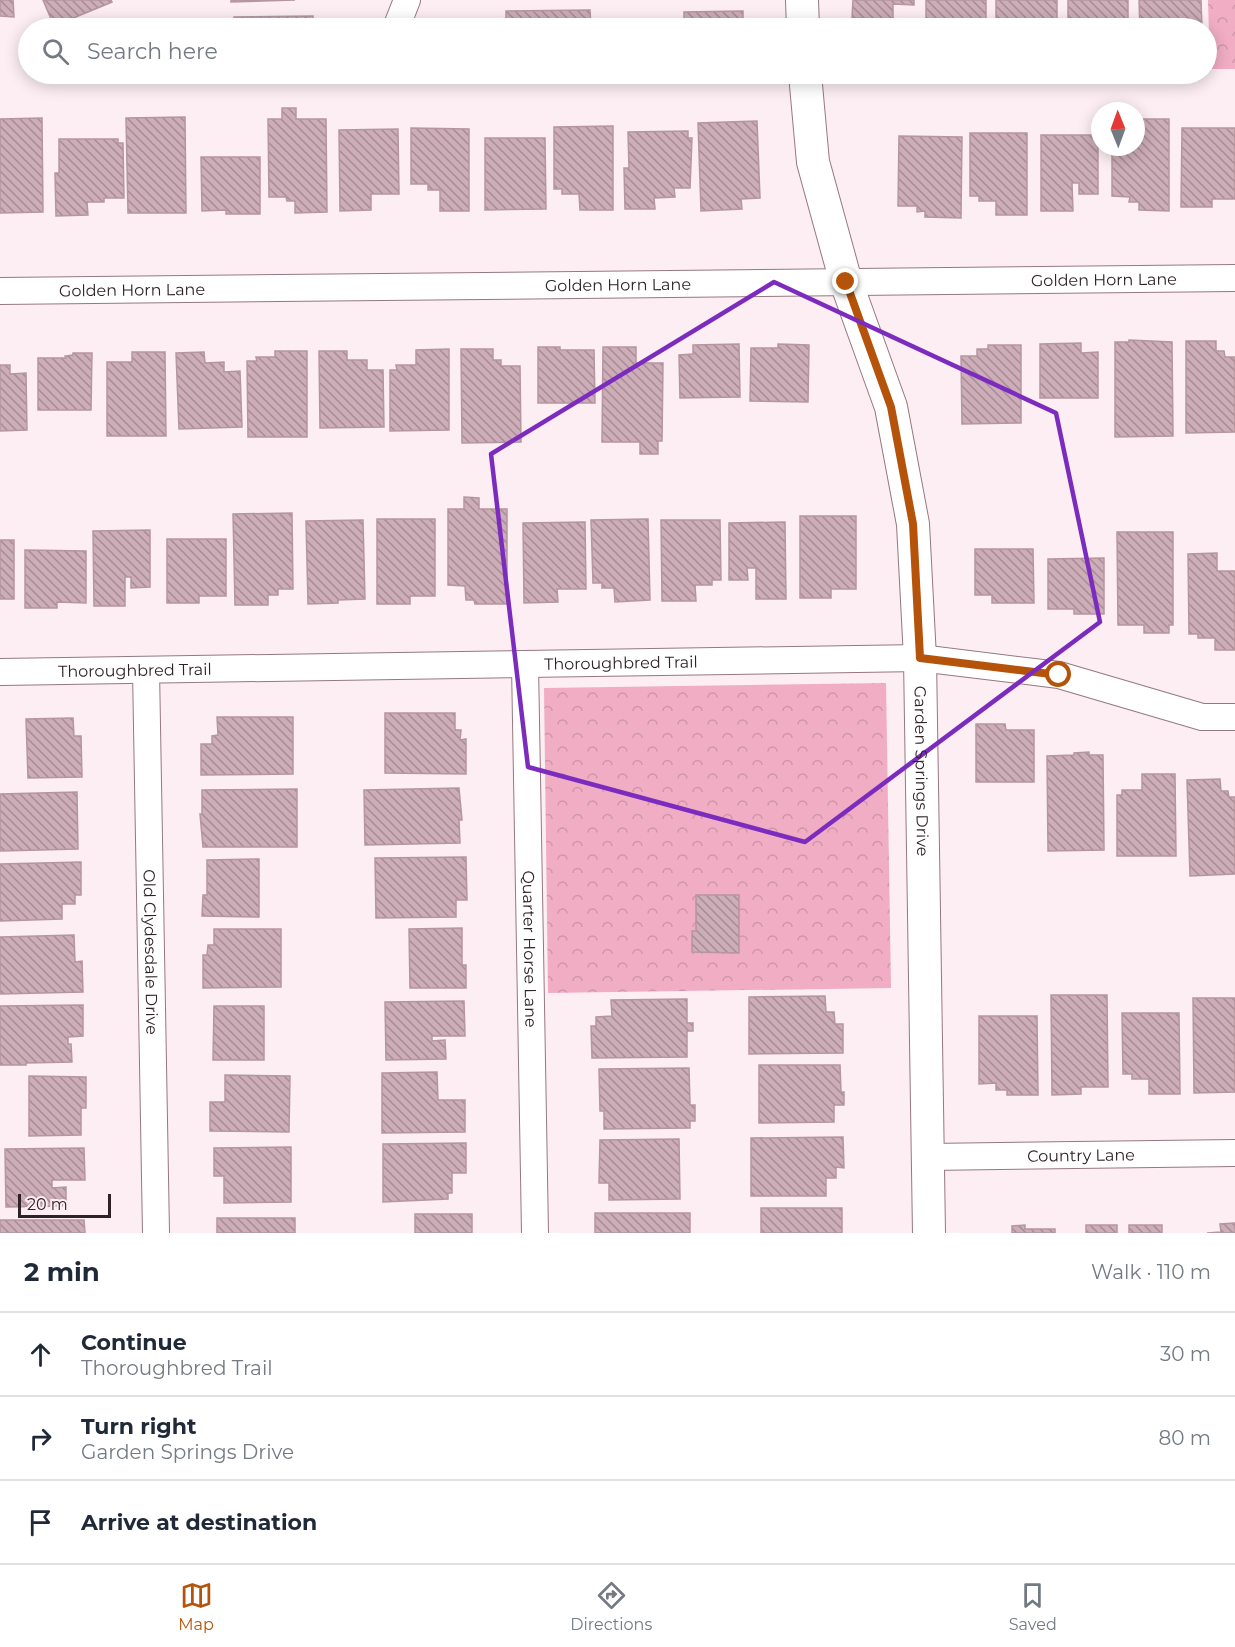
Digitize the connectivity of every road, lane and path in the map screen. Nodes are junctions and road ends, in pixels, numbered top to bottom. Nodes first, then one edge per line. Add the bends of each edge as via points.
1 (407, 0) edge
2 (802, 0) edge
3 (400, 18) edge
4 (803, 18) edge
5 (806, 84) edge
6 (1235, 278) edge
7 (846, 282) junction
8 (0, 291) edge
9 (920, 658) junction
10 (525, 664) junction
11 (146, 670) junction
12 (0, 672) edge
13 (1235, 717) edge
14 (1235, 1153) edge
15 (928, 1157) junction
16 (156, 1233) edge
17 (535, 1233) edge
18 (929, 1233) edge

1 - 3 street
2 - 4 street
5 - 7 street, Garden Springs Drive via 813,162
6 - 7 street, Golden Horn Lane
7 - 8 street, Golden Horn Lane
7 - 9 street, Garden Springs Drive via 891,407 913,524
9 - 10 street, Thoroughbred Trail
9 - 13 street, Thoroughbred Trail via 1059,675 1202,717
9 - 15 street, Garden Springs Drive
10 - 11 street, Thoroughbred Trail
10 - 17 street, Quarter Horse Lane
11 - 12 street, Thoroughbred Trail
11 - 16 street, Old Clydesdale Drive
14 - 15 street, Country Lane
15 - 18 street, Garden Springs Drive

